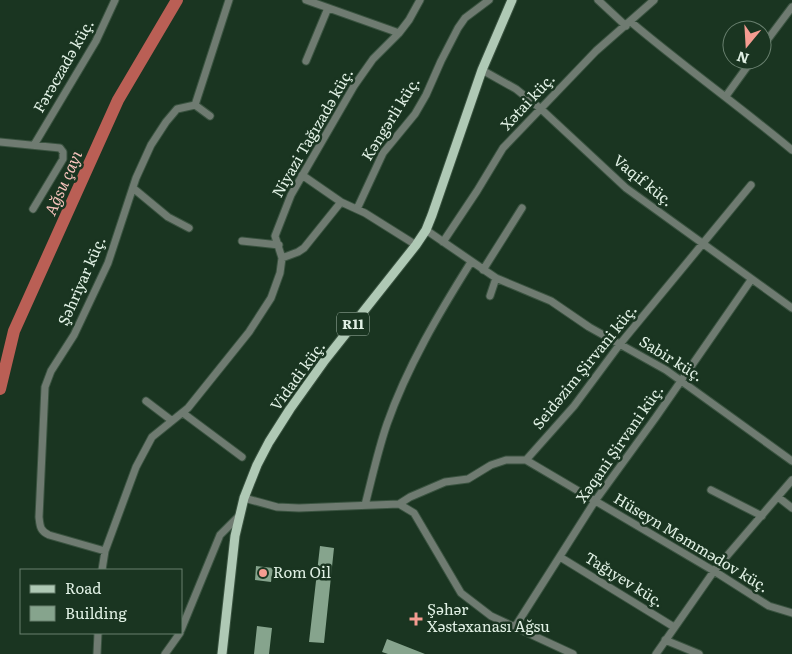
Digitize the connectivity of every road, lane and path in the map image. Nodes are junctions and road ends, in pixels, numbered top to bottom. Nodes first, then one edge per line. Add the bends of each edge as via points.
1 (116, 0) edge
2 (229, 0) edge
3 (306, 0) edge
4 (420, 0) edge
5 (489, 0) edge
6 (512, 0) edge
7 (598, 0) edge
8 (654, 0) edge
9 (792, 7) edge
10 (328, 8) junction
11 (628, 24) junction
12 (772, 33) edge
13 (399, 34) junction
14 (306, 61) dead end
15 (482, 70) junction
16 (745, 70) edge
17 (726, 96) junction
18 (194, 104) junction
19 (541, 109) junction
20 (210, 116) dead end
21 (0, 142) edge
22 (34, 145) junction
23 (792, 150) edge
24 (302, 175) junction
25 (751, 185) dead end
26 (133, 188) junction
27 (341, 202) junction
28 (33, 208) dead end
29 (522, 208) dead end
30 (357, 209) junction
31 (189, 228) dead end
32 (426, 230) junction
33 (242, 241) dead end
34 (443, 242) junction
35 (279, 244) junction
36 (702, 244) junction
37 (416, 245) junction
38 (282, 258) junction
39 (471, 262) junction
40 (483, 270) junction
41 (496, 278) junction
42 (752, 280) junction
43 (490, 296) dead end
44 (792, 308) edge
45 (620, 344) junction
46 (682, 380) junction
47 (146, 401) dead end
48 (183, 413) junction
49 (171, 420) junction
50 (242, 457) dead end
51 (526, 460) junction
52 (792, 461) edge
53 (792, 480) edge
54 (711, 490) dead end
55 (778, 497) junction
56 (244, 498) junction
57 (595, 502) junction
58 (399, 504) junction
59 (364, 505) junction
60 (792, 508) edge
61 (762, 516) junction
62 (238, 517) junction
63 (106, 551) junction
64 (560, 557) junction
65 (102, 569) edge
66 (714, 571) junction
67 (792, 613) edge
68 (515, 627) junction
69 (674, 627) junction
70 (182, 629) edge
71 (98, 634) edge
72 (180, 634) edge
73 (665, 640) junction
74 (560, 651) edge
75 (97, 654) edge
76 (165, 654) edge
77 (222, 654) edge
78 (573, 654) edge
79 (656, 654) edge
80 (699, 654) edge

1 - 22 street, Fərəczadə küç. via 96,41
2 - 18 street
3 - 10 street
4 - 13 street, Niyazi Tağızadə küç.
5 - 30 street, Kəngərli küç. via 458,28 426,95 383,153
6 - 15 main road, Vidadi küç. / R11
7 - 11 street
8 - 11 street, Xətai küç.
9 - 12 street
10 - 13 street
10 - 14 street
11 - 17 street
11 - 19 street, Xətai küç. via 596,51
13 - 24 street, Niyazi Tağızadə küç. via 373,58
15 - 19 street, Vaqif küç. via 516,89
15 - 32 main road, Vidadi küç. / R11
16 - 17 street
17 - 23 street
18 - 20 street
18 - 26 street, Şəhriyar küç. via 177,109 166,122 150,145
19 - 34 street, Xətai küç. via 503,148
19 - 36 street, Vaqif küç. via 626,188
21 - 22 street
22 - 28 street via 60,148 63,159
24 - 27 street
24 - 35 street, Niyazi Tağızadə küç. via 279,224 275,236
25 - 36 street, Seidəzim Şirvani küç.
26 - 31 street via 168,217
26 - 63 street, Şəhriyar küç. via 108,263 74,335 51,371 42,409 40,528 49,535
27 - 30 street
27 - 38 street via 304,248
29 - 40 street
30 - 37 street
32 - 34 street, Sabir küç.
32 - 37 main road, Vidadi küç. / R11
33 - 35 street
34 - 39 street, Sabir küç.
35 - 38 street, Niyazi Tağızadə küç.
36 - 42 street, Vaqif küç.
36 - 45 street, Seidəzim Şirvani küç.
37 - 56 main road, Vidadi küç. / R11 via 290,409 257,465
38 - 48 street, Niyazi Tağızadə küç. via 271,298 249,332
39 - 40 street, Sabir küç.
39 - 59 street via 438,315 397,398 386,425
40 - 41 street, Sabir küç.
41 - 43 street
41 - 45 street, Sabir küç. via 550,301
42 - 44 street, Vaqif küç.
42 - 46 street, Xəqani Şirvani küç.
45 - 46 street, Sabir küç.
45 - 51 street, Seidəzim Şirvani küç. via 574,406
46 - 52 street, Sabir küç.
46 - 57 street, Xəqani Şirvani küç.
47 - 49 street
48 - 49 street, Niyazi Tağızadə küç.
48 - 50 street
49 - 63 street, Niyazi Tağızadə küç. via 152,436 136,467
51 - 57 street, Hüseyn Məmmədov küç.
51 - 58 street via 506,460 491,465 468,479 445,482
53 - 55 street
54 - 61 street
55 - 60 street
55 - 61 street
56 - 59 street via 277,507
56 - 62 main road, Vidadi küç. / R11
57 - 64 street, Xəqani Şirvani küç.
57 - 66 street, Hüseyn Məmmədov küç.
58 - 59 street
58 - 68 street via 414,513 461,593 492,616
61 - 66 street
62 - 70 street via 220,535
62 - 77 main road, Vidadi küç. / R11
63 - 65 street, Niyazi Tağızadə küç.
64 - 68 street, Xəqani Şirvani küç.
64 - 69 street, Tağıyev küç.
66 - 67 street, Hüseyn Məmmədov küç. via 768,606
66 - 69 street
68 - 74 street
69 - 73 street
71 - 75 street
72 - 76 street
73 - 79 street
73 - 80 street
74 - 78 street

